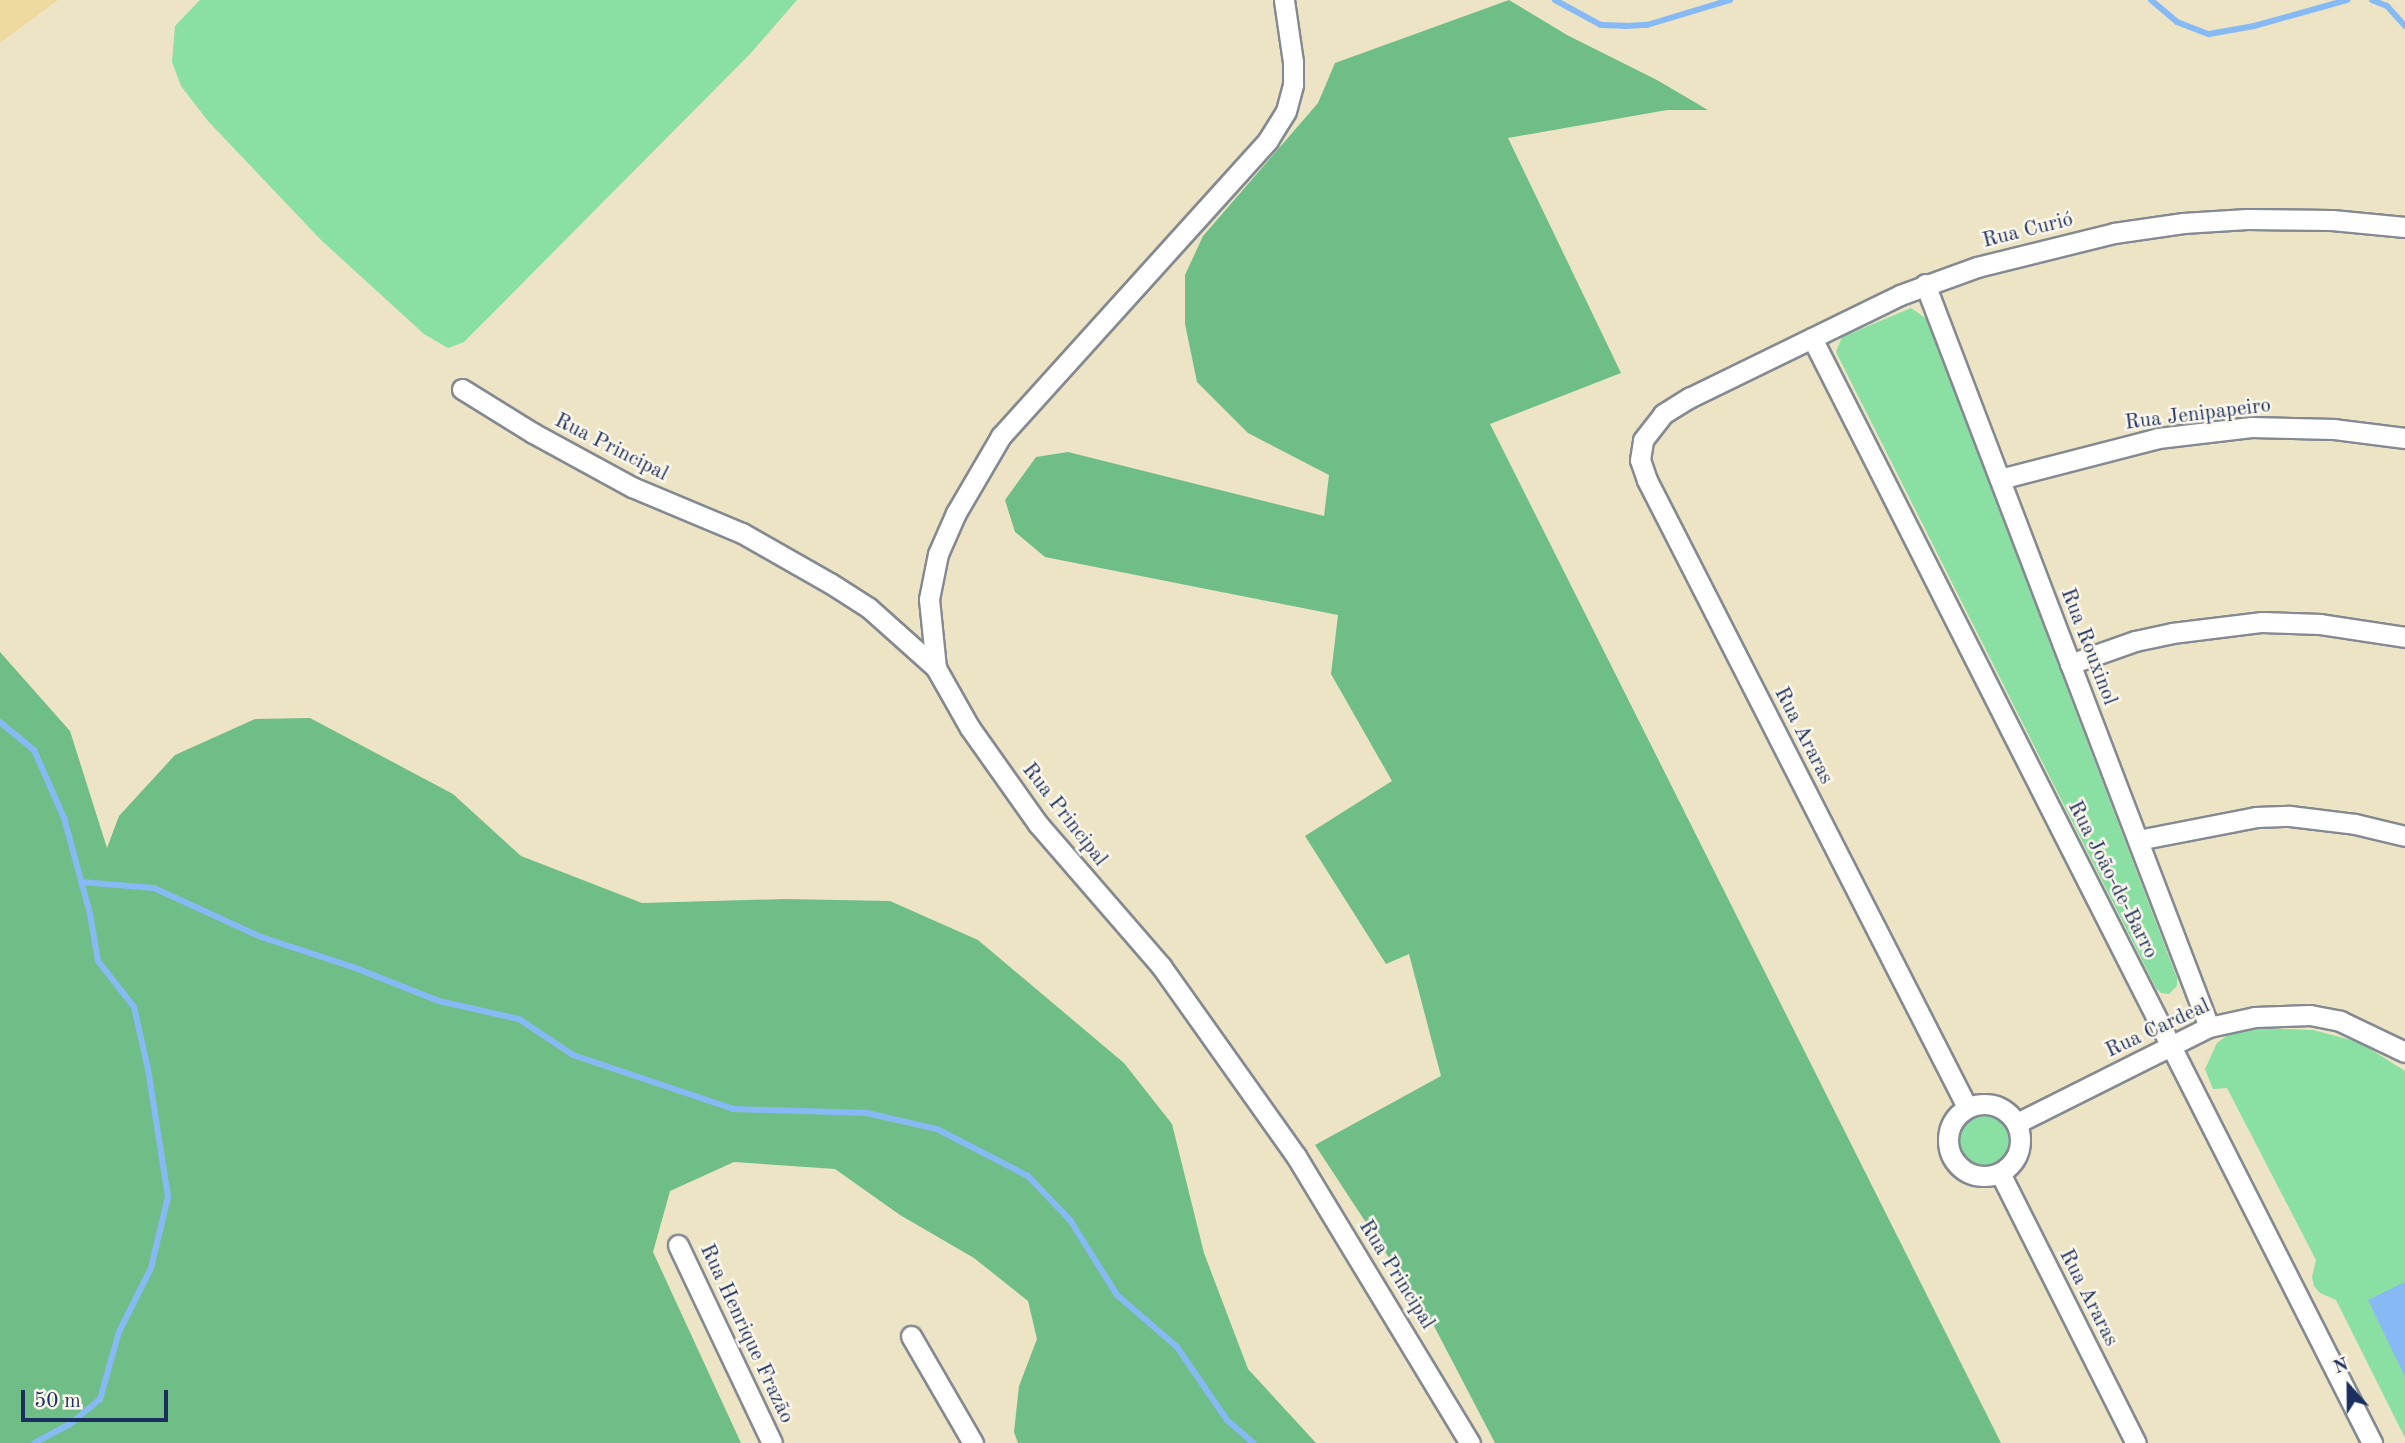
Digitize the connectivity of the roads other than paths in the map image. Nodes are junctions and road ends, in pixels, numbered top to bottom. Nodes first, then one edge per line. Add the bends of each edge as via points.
1 (1284, 0) edge
2 (2405, 227) edge
3 (1925, 285) junction
4 (1812, 338) junction
5 (462, 389) dead end
6 (1689, 398) joint
7 (2405, 438) edge
8 (2000, 478) junction
9 (2405, 637) edge
10 (2070, 664) junction
11 (936, 668) junction
12 (2405, 836) edge
13 (2138, 840) junction
14 (2209, 1027) junction
15 (2171, 1045) junction
16 (2405, 1052) edge
17 (1967, 1107) junction
18 (2017, 1124) junction
19 (2000, 1173) junction
20 (678, 1245) dead end
21 (911, 1336) dead end
22 (772, 1443) edge
23 (973, 1443) edge
24 (1470, 1443) edge
25 (2136, 1443) edge
26 (2372, 1443) edge

1 - 11 street via 1293,84 1286,111 1268,140 1001,436 956,513 938,554 929,598
2 - 3 street, Rua Curió via 2332,220 2183,223 2049,248
3 - 4 street, Rua Curió
3 - 8 street, Rua Rouxinol
4 - 6 street, Rua Curió
4 - 15 street, Rua João-de-Barro
5 - 11 street, Rua Principal via 632,487 742,533 830,583 869,608
6 - 17 street, Rua Araras via 1663,414 1643,440 1640,460 1647,480
7 - 8 street, Rua Jenipapeiro via 2334,429 2251,427 2158,438
8 - 10 street, Rua Rouxinol
9 - 10 street via 2320,624 2262,622 2135,641
10 - 13 street, Rua Rouxinol
11 - 24 street, Rua Principal via 970,728 1038,824 1161,966 1296,1156
12 - 13 street via 2290,816 2256,817
13 - 14 street, Rua Rouxinol
14 - 15 street, Rua Cardeal
14 - 16 street, Rua Cardeal via 2255,1017 2309,1015 2340,1021
15 - 18 street, Rua Cardeal
15 - 26 street, Rua João-de-Barro
17 - 18 street via 1990,1104 2010,1114
17 - 19 street via 1957,1115 1947,1138 1954,1162 1975,1176
18 - 19 street via 2020,1146
19 - 25 street, Rua Araras
20 - 22 street, Rua Henrique Frazão
21 - 23 street

